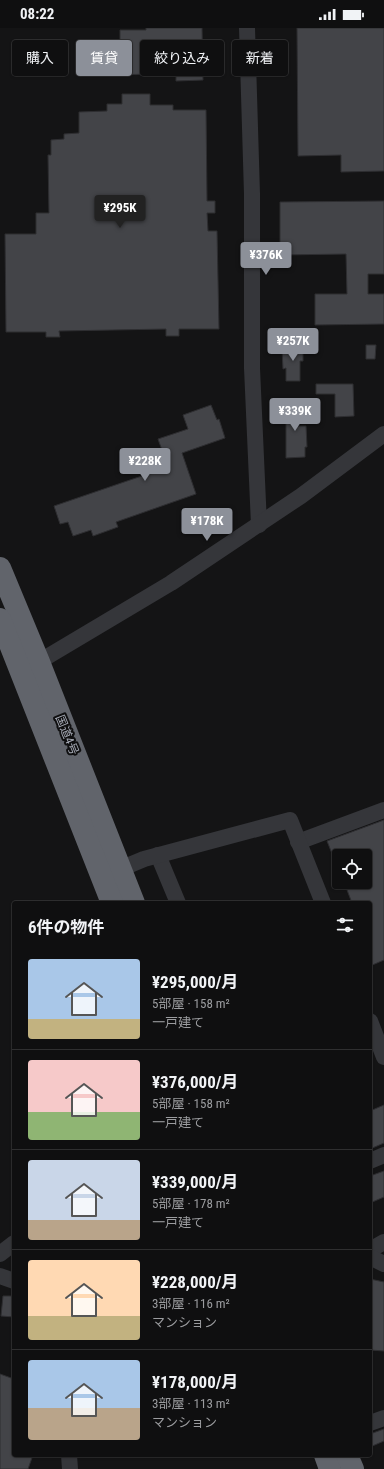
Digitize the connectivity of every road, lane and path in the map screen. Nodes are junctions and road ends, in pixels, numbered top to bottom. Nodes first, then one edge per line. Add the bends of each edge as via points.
1 (248, 28) edge
2 (384, 434) edge
3 (259, 525) junction
4 (0, 568) edge
5 (0, 619) edge
6 (30, 667) junction
7 (384, 810) edge
8 (298, 842) junction
9 (158, 855) junction
10 (120, 869) junction
11 (111, 901) edge
12 (133, 901) edge
13 (177, 901) edge
14 (322, 901) edge
15 (372, 1027) edge
16 (384, 1056) edge
17 (384, 1155) edge
18 (372, 1160) edge
19 (384, 1242) edge
20 (12, 1245) edge
21 (372, 1249) edge
22 (0, 1254) edge
23 (372, 1258) edge
24 (384, 1264) edge
25 (0, 1276) edge
26 (12, 1280) edge
27 (384, 1418) edge
28 (372, 1422) edge
29 (69, 1457) edge
30 (326, 1457) edge
31 (348, 1457) edge
32 (70, 1469) edge
33 (330, 1469) edge
34 (353, 1469) edge

1 - 3 street via 252,194 252,368
2 - 3 street
3 - 6 street via 171,583
4 - 6 highway, 国道4号
5 - 6 highway, 国道4号
6 - 10 highway, 国道4号
6 - 11 highway, 国道4号
7 - 8 street
8 - 9 street via 290,820
8 - 14 street
9 - 10 street
9 - 13 street
10 - 12 highway, 国道4号
15 - 16 street
17 - 18 street
19 - 21 street
20 - 22 street
23 - 24 street
25 - 26 street
27 - 28 street
29 - 32 street
30 - 33 highway
31 - 34 highway

